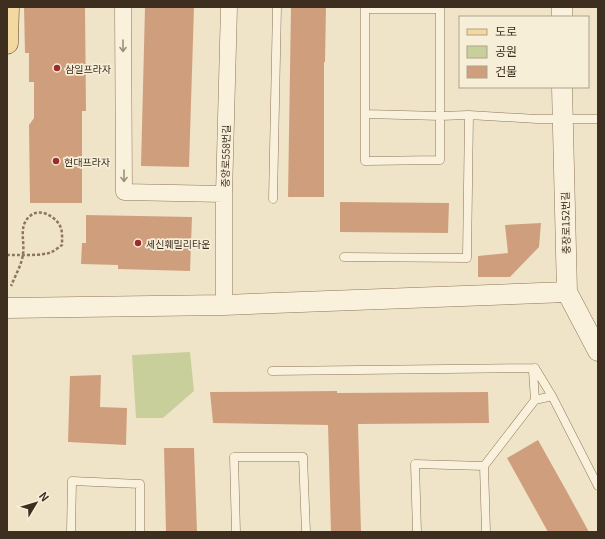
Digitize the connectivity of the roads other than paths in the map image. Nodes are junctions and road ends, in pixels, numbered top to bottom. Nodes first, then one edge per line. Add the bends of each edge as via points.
1 (8, 7) edge
2 (123, 7) edge
3 (229, 7) edge
4 (277, 7) edge
5 (365, 8) edge
6 (7, 43) edge
7 (562, 88) edge
8 (366, 114) junction
9 (470, 115) junction
10 (440, 116) junction
11 (562, 118) junction
12 (598, 119) edge
13 (224, 194) junction
14 (273, 199) dead end
15 (344, 257) dead end
16 (567, 292) junction
17 (224, 305) junction
18 (7, 308) edge
19 (598, 351) edge
20 (535, 368) junction
21 (272, 371) dead end
22 (552, 396) junction
23 (535, 400) junction
24 (484, 466) junction
25 (598, 486) edge
26 (72, 532) edge
27 (140, 532) edge
28 (236, 532) edge
29 (306, 532) edge
30 (417, 532) edge
31 (486, 532) edge

1 - 6 main road
2 -> 13 street via 124,192
3 - 13 street, 중앙로558번길
4 - 14 lane
5 - 8 lane
5 - 10 lane via 440,9
7 - 11 street, 충장로152번길
8 - 10 lane
8 - 10 lane via 365,161 440,160
9 - 10 lane
9 - 11 lane
9 - 15 lane via 467,258
11 - 12 lane
11 - 16 street, 충장로152번길
13 - 17 street, 중앙로558번길
16 - 17 street
16 - 19 street, 충장로152번길
17 - 18 street
20 - 21 lane
20 - 22 lane
20 - 23 lane
22 - 23 lane
22 - 25 lane
23 - 24 lane
24 - 30 lane via 415,464
24 - 31 lane
26 - 27 lane via 72,481 140,484
28 - 29 lane via 234,457 304,457

